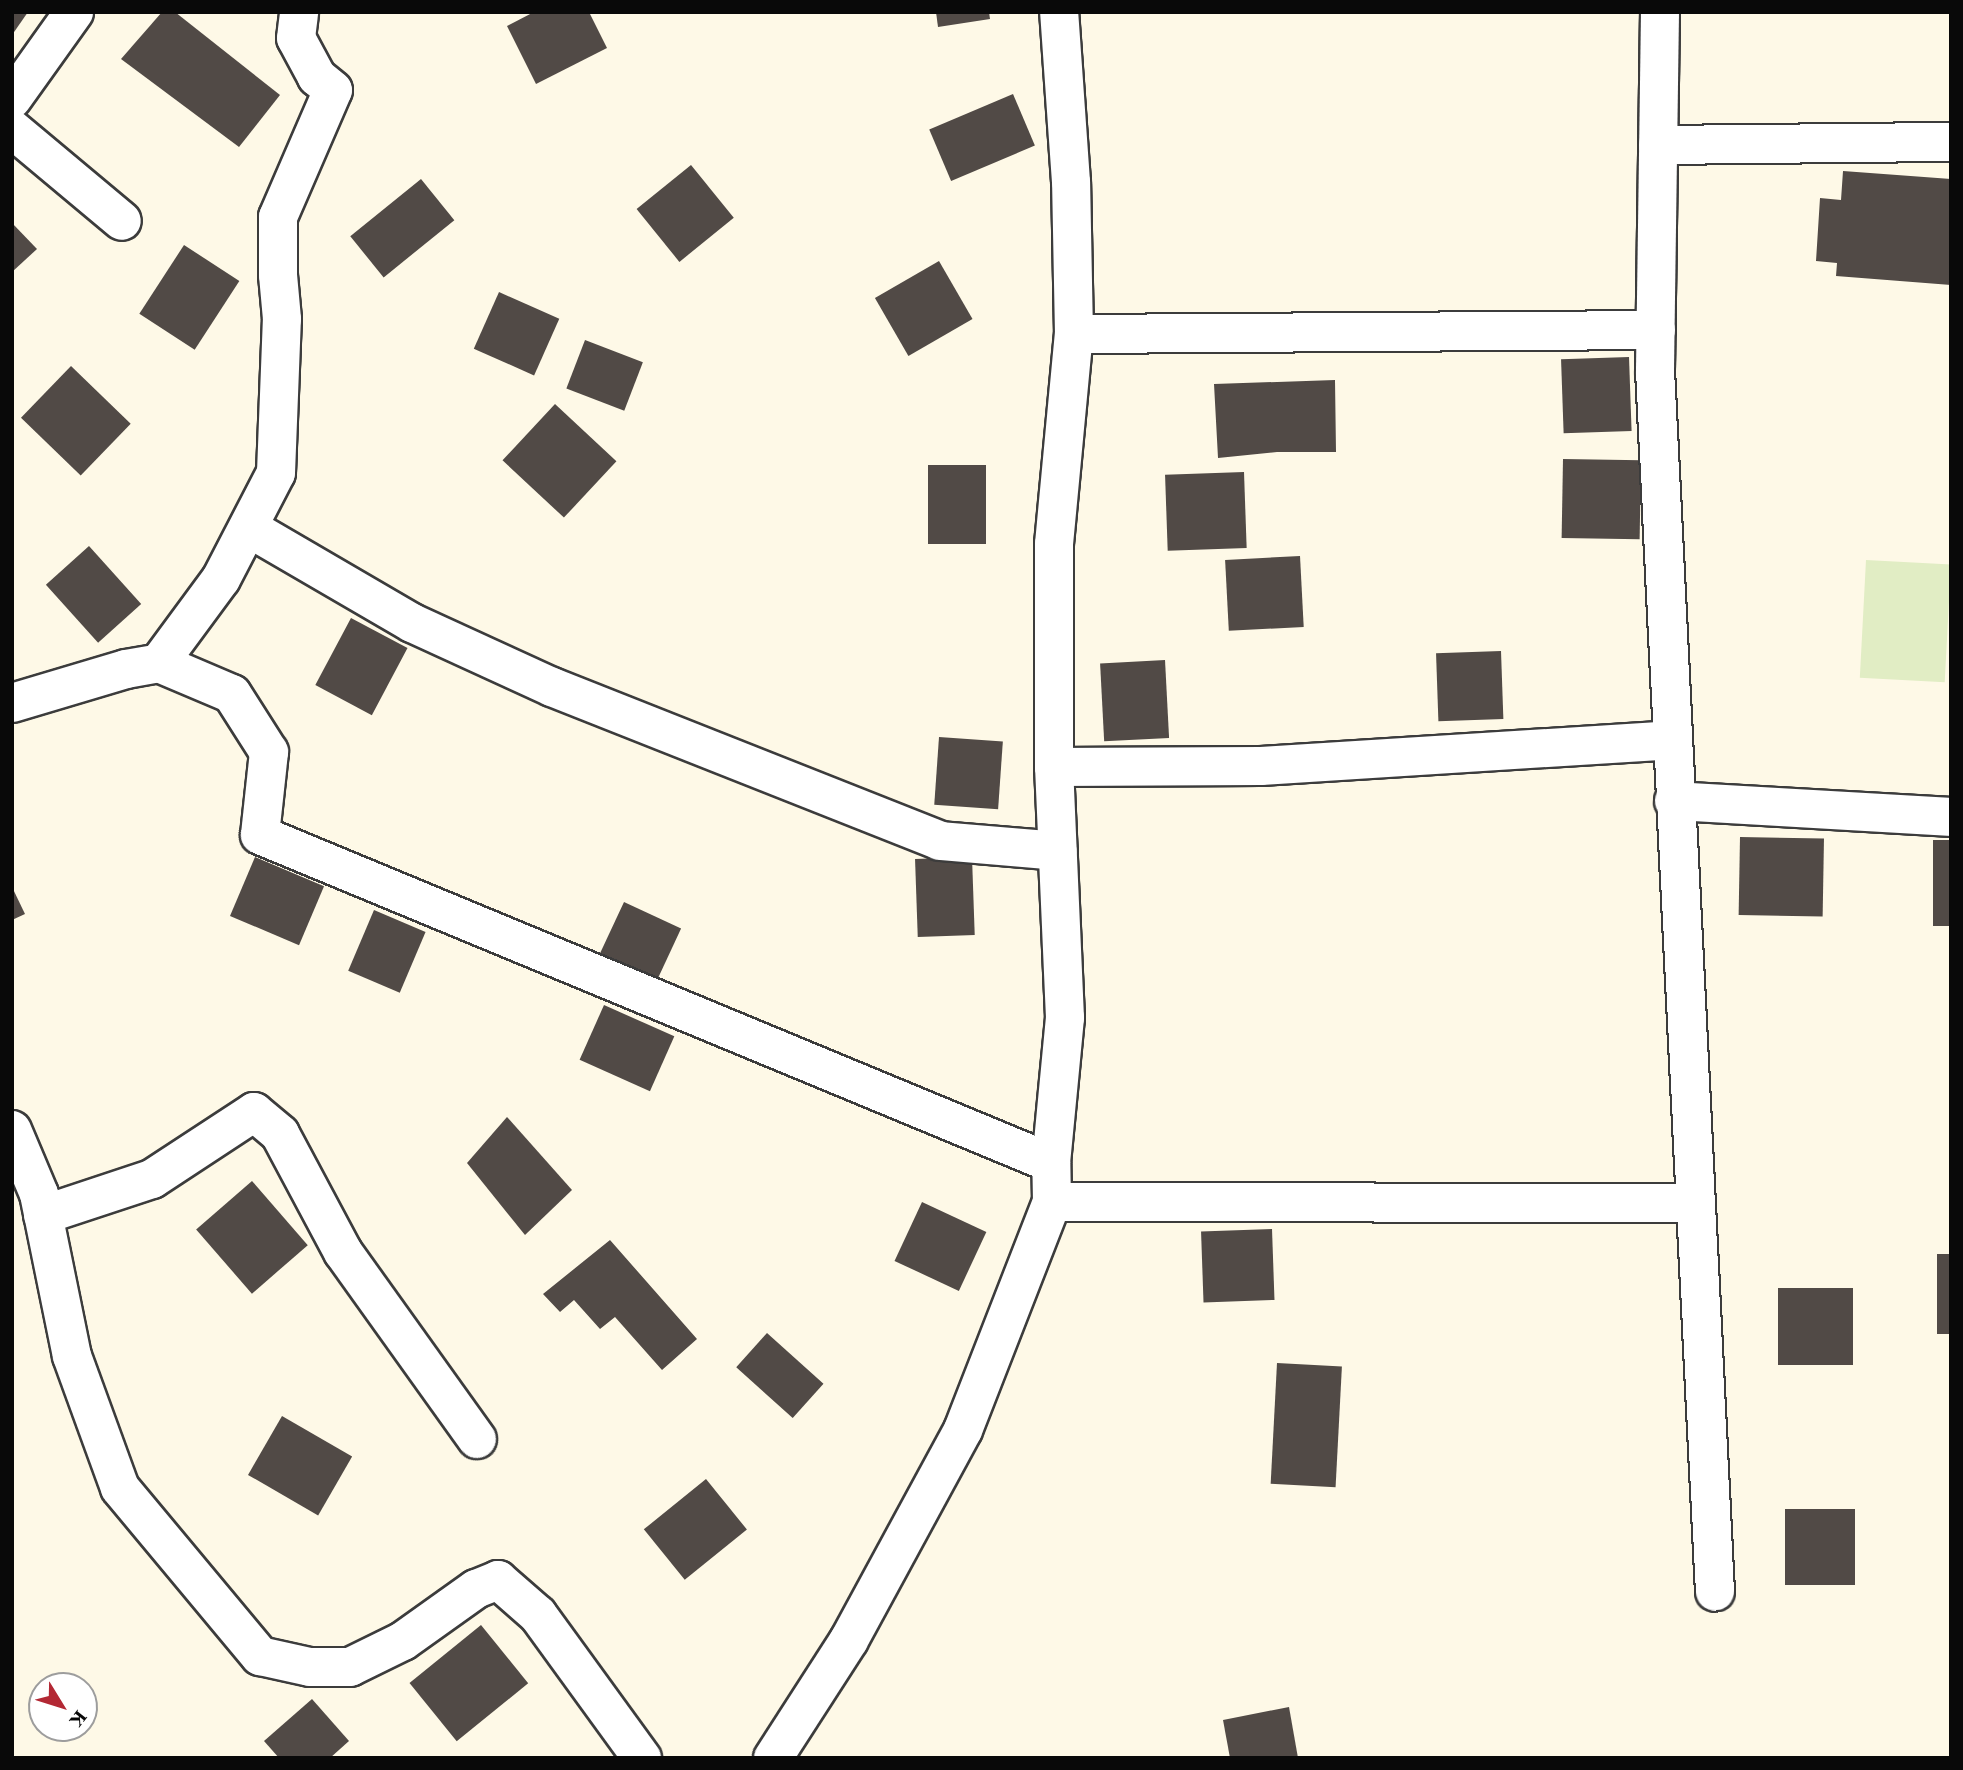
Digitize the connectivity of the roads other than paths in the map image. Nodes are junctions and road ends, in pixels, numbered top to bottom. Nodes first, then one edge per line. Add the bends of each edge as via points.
1 (74, 12) edge
2 (299, 12) edge
3 (1059, 12) edge
4 (1660, 12) edge
5 (12, 99) edge
6 (12, 129) edge
7 (1951, 142) edge
8 (1658, 145) junction
9 (122, 221) dead end
10 (1656, 330) junction
11 (1074, 334) junction
12 (249, 528) junction
13 (159, 663) junction
14 (12, 703) edge
15 (1671, 740) junction
16 (1054, 767) junction
17 (1674, 800) junction
18 (1951, 817) edge
19 (1058, 851) junction
20 (12, 1130) edge
21 (1051, 1163) junction
22 (1052, 1202) junction
23 (1695, 1203) junction
24 (43, 1215) junction
25 (477, 1439) dead end
26 (1715, 1592) dead end
27 (642, 1758) edge
28 (773, 1758) edge

1 - 5 street
2 - 12 street via 296,38 317,77 333,90 278,217 282,319 275,473
3 - 11 street via 1072,182
4 - 8 street
6 - 9 street
7 - 8 street
8 - 10 street
10 - 11 street
10 - 15 street
11 - 16 street via 1054,544
12 - 13 street via 221,579
12 - 19 street via 412,623 552,687 940,841
13 - 14 street
13 - 21 street via 232,694 269,752 260,835
15 - 16 street via 1261,766
15 - 17 street
16 - 19 street
17 - 18 street
17 - 23 street
19 - 21 street via 1065,1018
20 - 24 street
21 - 22 street
22 - 23 street
22 - 28 street via 963,1430 849,1640
23 - 26 street
24 - 25 street via 152,1179 254,1112 280,1134 343,1252
24 - 27 street via 72,1356 120,1488 260,1656 310,1667 350,1667 403,1641 476,1589 498,1580 538,1615

